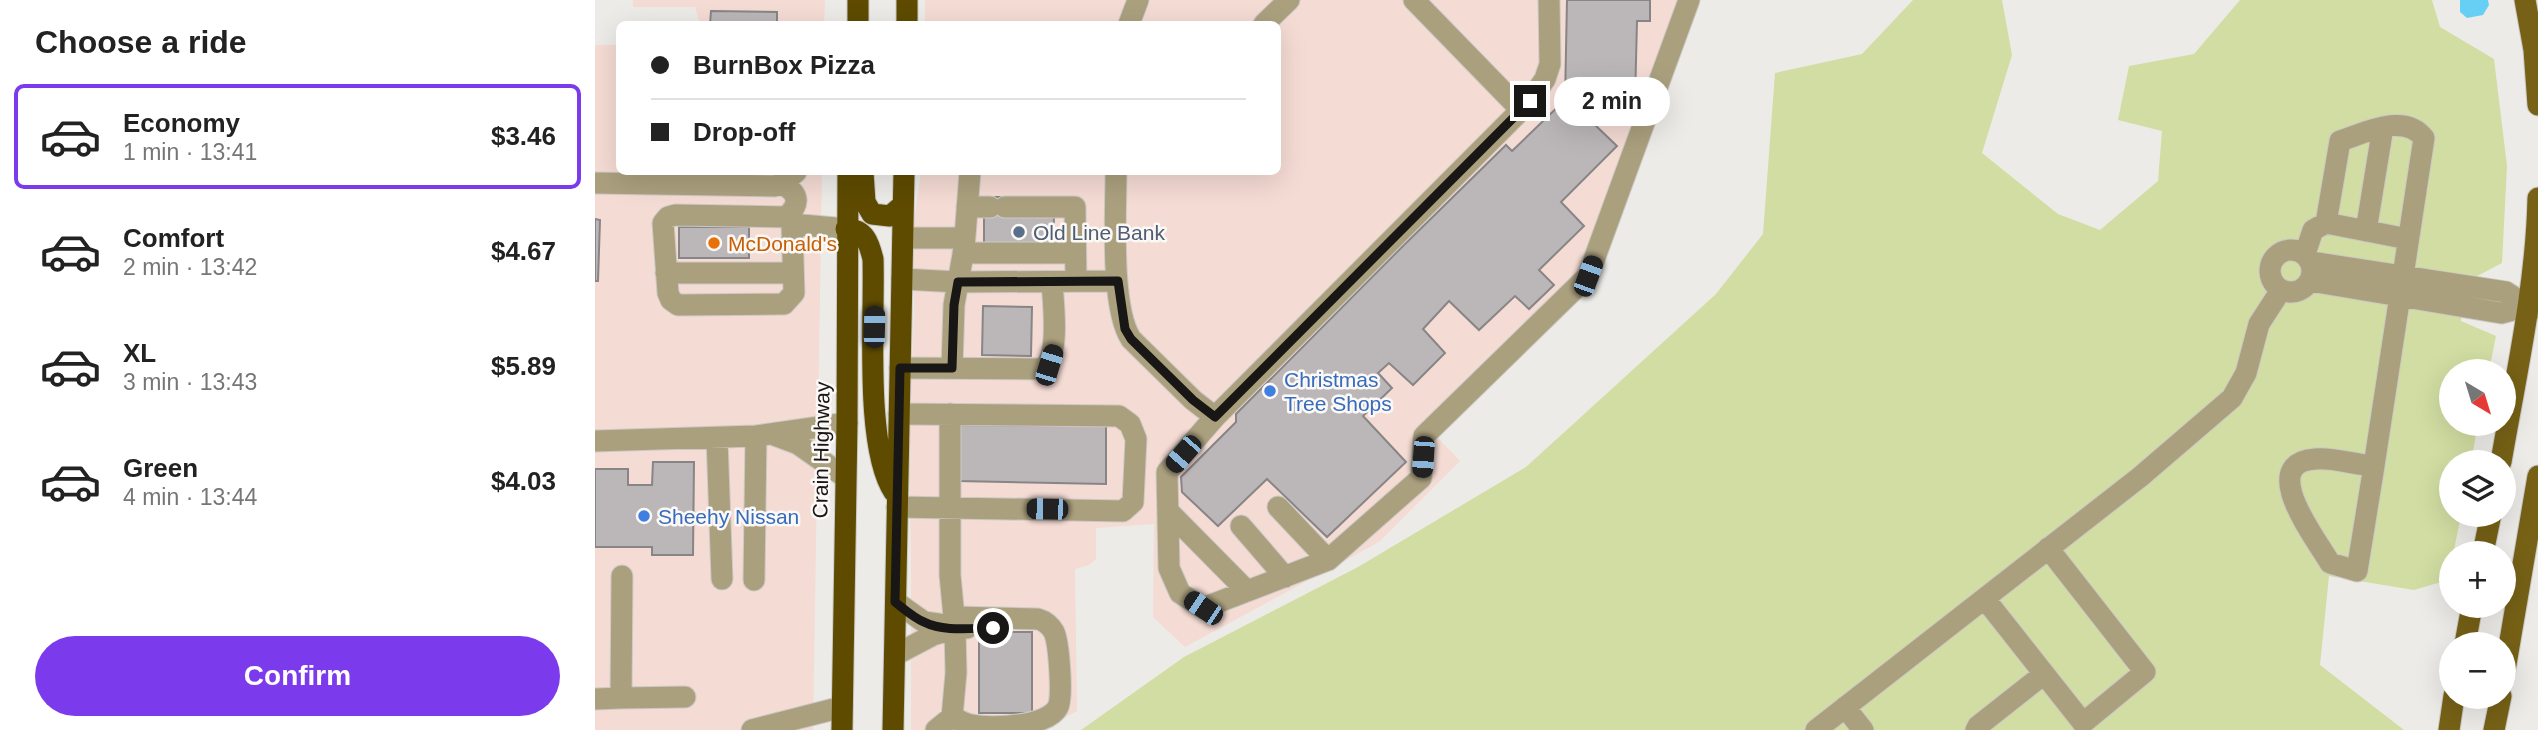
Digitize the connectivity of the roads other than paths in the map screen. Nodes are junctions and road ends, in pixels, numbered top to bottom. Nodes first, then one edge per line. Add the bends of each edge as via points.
1 (849, 0) edge
2 (858, 0) edge
3 (907, 0) edge
4 (1138, 0) edge
5 (1289, 0) edge
6 (1414, 0) edge
7 (1549, 0) edge
8 (1689, 0) edge
9 (2525, 0) edge
10 (849, 21) edge
11 (858, 21) edge
12 (907, 21) edge
13 (1130, 21) edge
14 (1267, 21) edge
15 (2538, 105) edge
16 (1521, 110) junction
17 (2383, 127) junction
18 (848, 175) edge
19 (863, 175) edge
20 (904, 175) edge
21 (970, 175) edge
22 (1116, 175) edge
23 (789, 178) edge
24 (753, 179) edge
25 (595, 183) edge
26 (2538, 198) edge
27 (903, 205) junction
28 (967, 207) junction
29 (789, 220) junction
30 (2326, 223) junction
31 (846, 229) junction
32 (2366, 231) junction
33 (902, 238) junction
34 (2408, 239) junction
35 (964, 246) junction
36 (1075, 253) junction
37 (2309, 266) junction
38 (666, 273) junction
39 (793, 273) junction
40 (902, 279) junction
41 (1076, 281) junction
42 (1118, 281) junction
43 (958, 282) junction
44 (1052, 282) junction
45 (2402, 287) junction
46 (2281, 290) junction
47 (2533, 307) edge
48 (900, 368) junction
49 (952, 368) junction
50 (899, 414) junction
51 (950, 414) junction
52 (1215, 417) junction
53 (847, 423) junction
54 (764, 435) junction
55 (717, 438) junction
56 (595, 440) edge
57 (2503, 450) edge
58 (2374, 466) junction
59 (2538, 476) edge
60 (845, 477) junction
61 (897, 502) junction
62 (951, 507) junction
63 (1278, 507) dead end
64 (1168, 511) junction
65 (1241, 526) dead end
66 (2048, 548) junction
67 (1328, 560) junction
68 (622, 576) dead end
69 (1285, 577) junction
70 (722, 579) dead end
71 (754, 580) dead end
72 (1247, 591) junction
73 (1985, 599) junction
74 (895, 602) junction
75 (955, 622) junction
76 (2511, 632) edge
77 (895, 655) junction
78 (2044, 674) junction
79 (685, 697) dead end
80 (621, 698) junction
81 (595, 699) edge
82 (842, 707) junction
83 (1845, 707) junction
84 (2452, 709) edge
85 (2498, 709) edge
86 (944, 723) edge
87 (789, 726) edge
88 (752, 730) edge
89 (842, 730) edge
90 (893, 730) edge
91 (1816, 730) edge
92 (1863, 730) edge
93 (1976, 730) edge
94 (2449, 730) edge
95 (2494, 730) edge

1 - 10 highway
2 - 11 highway
3 - 12 highway
4 - 13 street
5 - 14 street
6 - 16 street
7 - 16 street via 1550,64 1545,79
8 - 67 street via 1588,276 1424,436 1421,478
9 - 15 main road
16 - 52 street
17 - 30 street via 2340,141
17 - 32 street
17 - 34 street via 2401,124 2424,138
18 - 31 highway, Crain Highway
19 - 27 highway via 865,202 872,214 890,216
20 - 27 highway
21 - 28 street
22 - 42 street
23 - 24 street via 774,186
23 - 29 street via 796,200
24 - 25 street
26 - 47 main road
27 - 33 highway
28 - 35 street
28 - 36 street via 1075,207
29 - 31 street
29 - 38 street via 668,217 663,223
29 - 39 street
30 - 32 street
30 - 37 street via 2313,230
31 - 53 highway, Crain Highway
31 - 61 highway via 864,235 873,259 875,410 886,480
32 - 34 street
33 - 35 street
33 - 40 highway
34 - 45 street
35 - 36 street
35 - 43 street
36 - 41 street
37 - 45 street
37 - 46 street via 2301,290
37 - 46 street via 2298,250 2284,250 2273,259 2271,280
38 - 39 street
38 - 39 street via 668,293 678,305 784,304 794,293
40 - 43 street
40 - 48 highway
41 - 42 street
41 - 44 street
42 - 52 street via 1125,329 1131,339
43 - 44 street
43 - 49 street
44 - 49 street via 1054,349 1049,365 1042,369
45 - 47 street via 2501,313
45 - 58 street
46 - 66 street via 2259,324 2246,373 2232,398
47 - 57 main road
48 - 49 street
48 - 50 highway
50 - 51 street
50 - 61 highway
51 - 62 street
51 - 62 street via 1119,416 1130,424 1136,439 1133,502 1123,511
52 - 64 street via 1167,472
53 - 54 street
53 - 60 highway, Crain Highway
54 - 55 street
54 - 60 street via 799,444
54 - 71 street
55 - 56 street
55 - 70 street
58 - 58 street via 2317,458 2294,467 2288,479 2291,497 2330,563 2357,570
59 - 76 main road
60 - 82 highway, Crain Highway
61 - 62 street
61 - 74 highway
62 - 75 street
63 - 67 street
64 - 72 street
64 - 72 street via 1169,568 1180,593 1203,608
65 - 69 street
66 - 73 street
66 - 78 street via 2145,672 2083,723
67 - 69 street
68 - 80 street
69 - 72 street
73 - 78 street
73 - 83 street
74 - 75 street via 924,622
74 - 77 highway
75 - 77 street
75 - 86 street via 956,673
75 - 86 street via 1027,618 1050,626 1056,636 1061,699 1049,717 1036,723
77 - 90 highway
78 - 93 street
79 - 80 street
80 - 81 street
82 - 87 street
82 - 89 highway, Crain Highway
83 - 91 street
83 - 92 street
84 - 94 main road
85 - 95 main road
87 - 88 street

